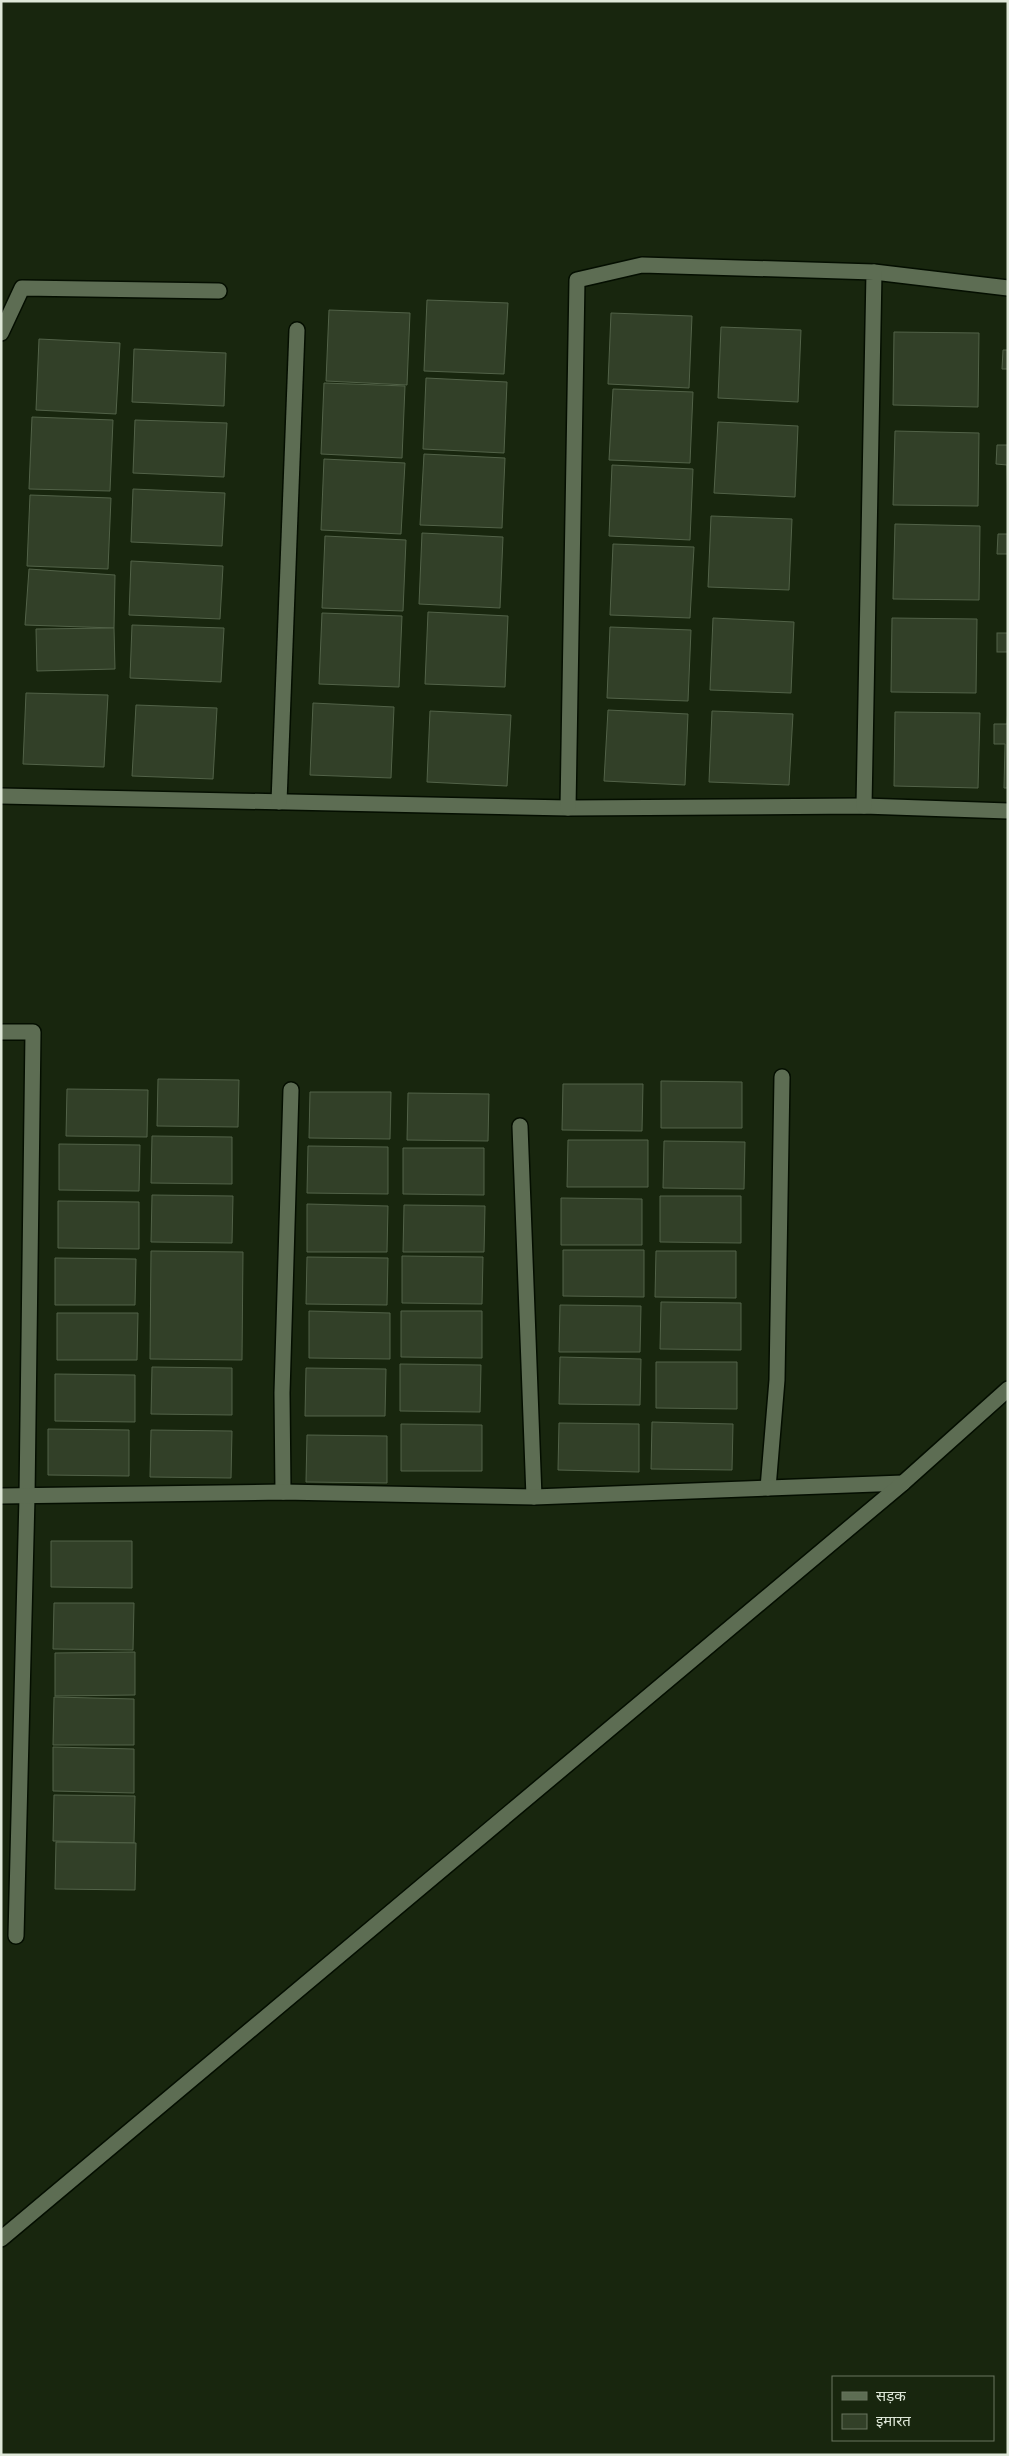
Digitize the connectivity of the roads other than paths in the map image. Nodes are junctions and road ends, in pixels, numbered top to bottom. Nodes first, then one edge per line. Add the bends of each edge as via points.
1 (874, 272) junction
2 (1008, 288) edge
3 (219, 291) dead end
4 (297, 330) dead end
5 (1, 333) edge
6 (1, 796) edge
7 (279, 802) junction
8 (864, 806) junction
9 (568, 808) junction
10 (1008, 811) edge
11 (1, 1032) edge
12 (782, 1078) dead end
13 (291, 1090) dead end
14 (520, 1126) dead end
15 (1008, 1388) edge
16 (904, 1483) junction
17 (768, 1488) junction
18 (283, 1492) junction
19 (1, 1496) edge
20 (534, 1496) junction
21 (27, 1497) junction
22 (16, 1936) dead end
23 (1, 2239) edge

1 - 2 street
1 - 8 street
1 - 9 street via 642,265 577,280
3 - 5 street via 22,288
4 - 7 street
6 - 7 street
7 - 9 street
8 - 9 street
8 - 10 street
11 - 21 street via 34,1032
12 - 17 street via 777,1380
13 - 18 street via 282,1394
14 - 20 street
15 - 16 street
16 - 17 street
16 - 23 street
17 - 20 street
18 - 20 street
18 - 21 street
19 - 21 street
21 - 22 street

